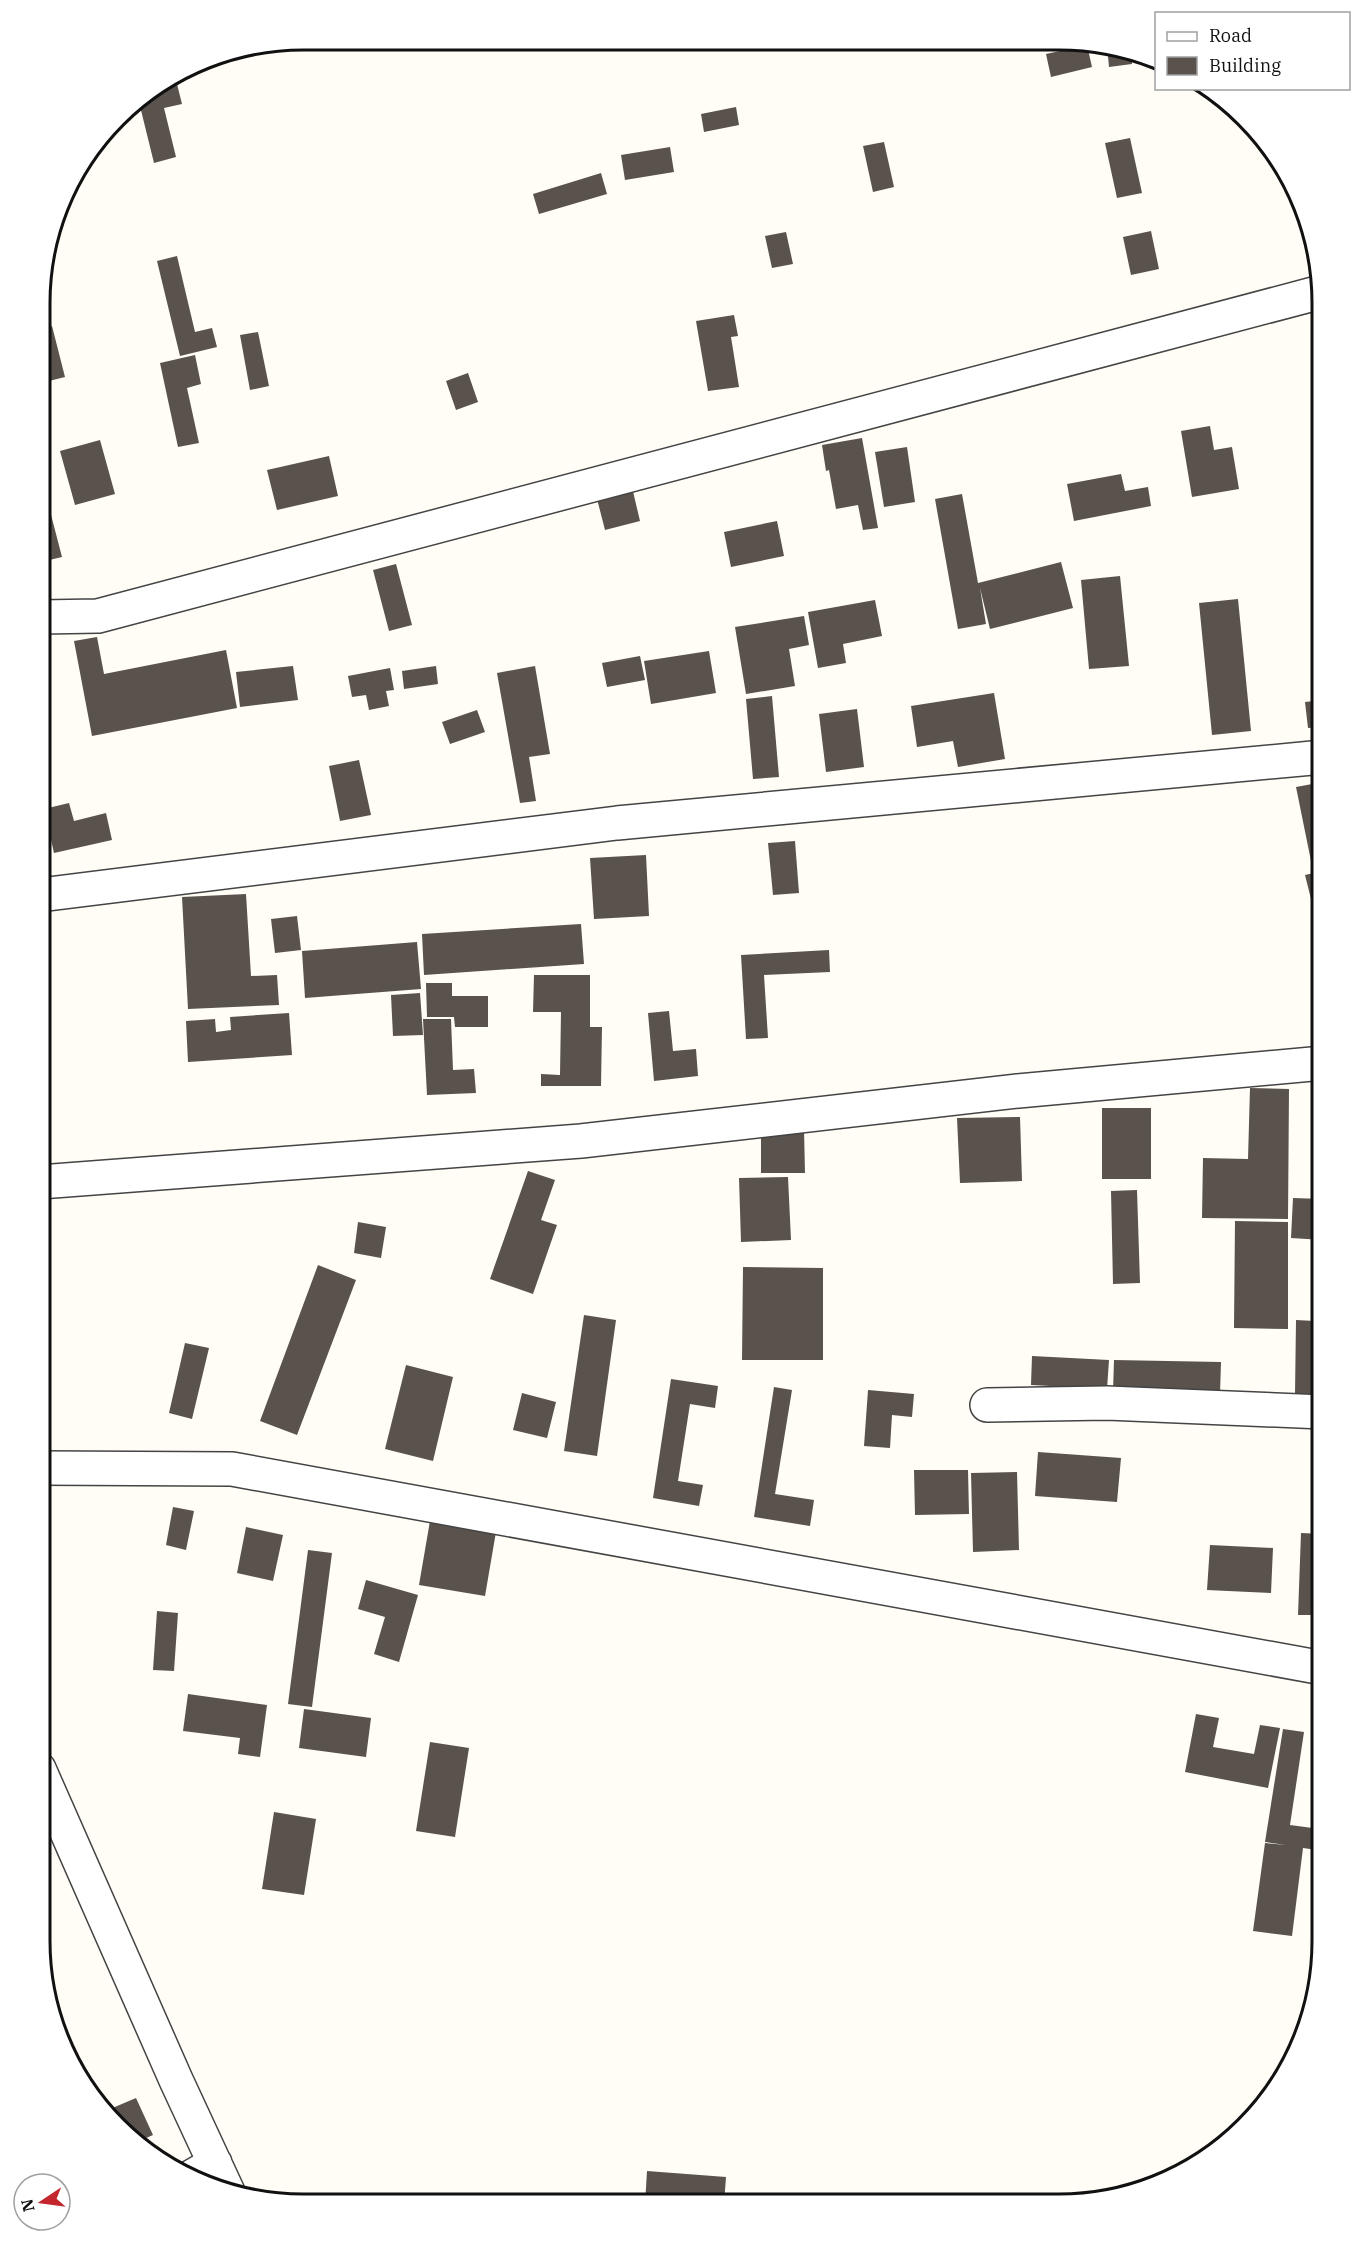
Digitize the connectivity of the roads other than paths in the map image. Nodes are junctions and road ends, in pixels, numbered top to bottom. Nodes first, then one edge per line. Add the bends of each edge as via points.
1 (1312, 294) edge
2 (50, 616) edge
3 (1312, 759) edge
4 (50, 894) edge
5 (1312, 1064) edge
6 (50, 1181) edge
7 (987, 1405) dead end
8 (1312, 1412) edge
9 (50, 1468) edge
10 (1312, 1666) edge
11 (50, 1796) edge
12 (202, 2170) edge

1 - 2 street via 98,616
3 - 4 street via 616,823
5 - 6 street via 1018,1091 581,1141
7 - 8 street via 1107,1403
9 - 10 street via 232,1469
11 - 12 street

